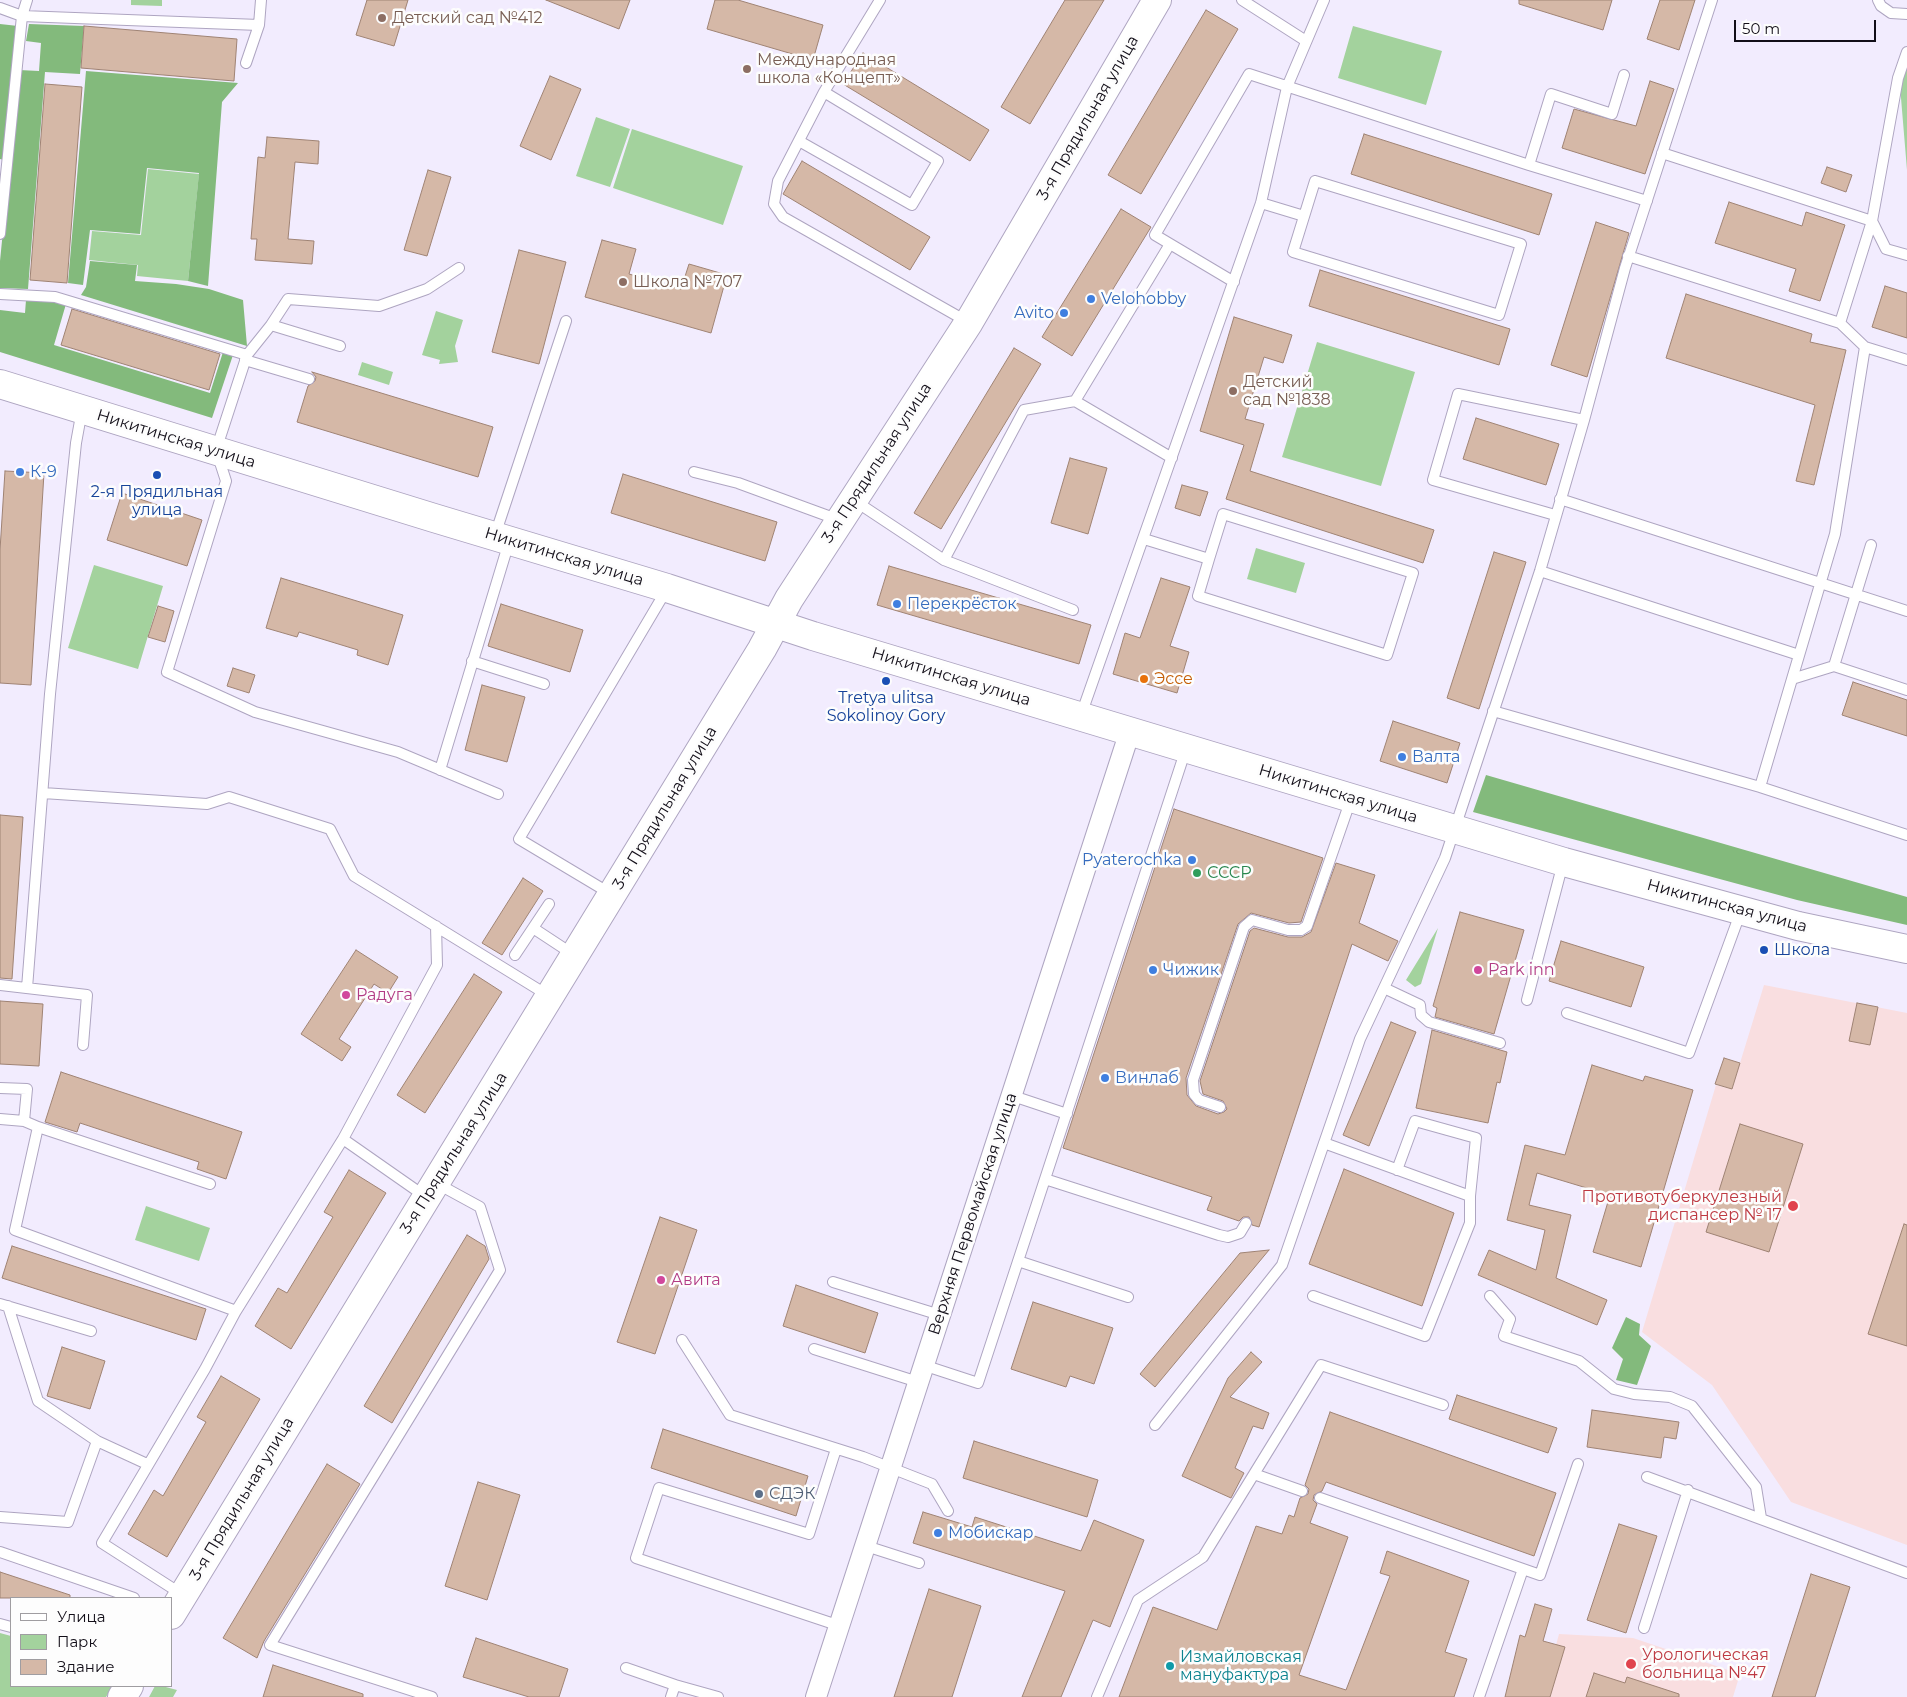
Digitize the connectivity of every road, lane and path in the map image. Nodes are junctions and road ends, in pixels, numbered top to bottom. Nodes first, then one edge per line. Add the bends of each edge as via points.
1 (27, 0) edge
2 (261, 0) edge
3 (880, 0) edge
4 (1242, 0) edge
5 (1324, 0) edge
6 (1712, 0) edge
7 (1878, 0) edge
8 (1155, 1) edge
9 (0, 8) edge
10 (1891, 13) junction
11 (1907, 14) edge
12 (22, 16) junction
13 (1907, 24) edge
14 (259, 25) junction
15 (1306, 41) junction
16 (1907, 52) edge
17 (246, 63) dead end
18 (1624, 75) dead end
19 (1287, 87) junction
20 (824, 92) junction
21 (799, 141) junction
22 (1662, 153) junction
23 (1529, 165) junction
24 (1646, 200) junction
25 (1262, 203) junction
26 (1304, 216) junction
27 (1872, 221) junction
28 (0, 234) edge
29 (1170, 244) junction
30 (1907, 255) edge
31 (1628, 256) junction
32 (459, 268) dead end
33 (1234, 282) junction
34 (0, 294) edge
35 (566, 321) dead end
36 (968, 322) junction
37 (1840, 324) junction
38 (272, 325) junction
39 (340, 346) dead end
40 (1865, 347) junction
41 (246, 357) junction
42 (1907, 360) edge
43 (310, 379) dead end
44 (0, 384) edge
45 (1075, 401) junction
46 (82, 410) junction
47 (1584, 420) junction
48 (216, 450) junction
49 (1172, 458) junction
50 (694, 472) dead end
51 (1560, 499) junction
52 (847, 510) junction
53 (1555, 515) junction
54 (502, 539) junction
55 (1144, 539) junction
56 (1871, 545) dead end
57 (1209, 559) junction
58 (944, 560) junction
59 (1540, 572) junction
60 (1820, 583) junction
61 (667, 588) junction
62 (1855, 594) junction
63 (1073, 610) dead end
64 (1907, 611) edge
65 (777, 624) junction
66 (1799, 655) junction
67 (472, 661) junction
68 (1834, 666) junction
69 (1792, 679) junction
70 (544, 684) dead end
71 (1907, 690) edge
72 (1493, 711) junction
73 (1081, 716) junction
74 (1130, 731) junction
75 (1187, 748) junction
76 (440, 770) junction
77 (1760, 787) junction
78 (42, 793) junction
79 (498, 794) dead end
80 (1351, 798) junction
81 (1454, 829) junction
82 (1907, 835) edge
83 (1564, 862) junction
84 (612, 894) junction
85 (549, 904) dead end
86 (1741, 910) junction
87 (436, 926) junction
88 (533, 928) junction
89 (1907, 949) edge
90 (515, 955) dead end
91 (574, 956) junction
92 (0, 985) edge
93 (27, 988) junction
94 (1384, 988) junction
95 (550, 996) junction
96 (1527, 1000) dead end
97 (1567, 1013) dead end
98 (1500, 1043) dead end
99 (83, 1045) dead end
100 (0, 1088) edge
101 (1013, 1096) junction
102 (1220, 1107) dead end
103 (1067, 1114) junction
104 (0, 1119) edge
105 (24, 1121) junction
106 (38, 1127) junction
107 (342, 1139) junction
108 (1324, 1143) junction
109 (1397, 1170) junction
110 (1045, 1179) junction
111 (210, 1184) dead end
112 (431, 1190) junction
113 (1470, 1196) junction
114 (1246, 1223) dead end
115 (1018, 1261) junction
116 (833, 1282) dead end
117 (1312, 1296) dead end
118 (1490, 1296) dead end
119 (1128, 1297) dead end
120 (4, 1305) edge
121 (236, 1311) junction
122 (940, 1314) junction
123 (90, 1331) dead end
124 (682, 1340) dead end
125 (814, 1349) dead end
126 (920, 1373) junction
127 (1444, 1405) dead end
128 (1155, 1425) dead end
129 (97, 1440) junction
130 (836, 1449) junction
131 (147, 1464) junction
132 (1578, 1464) dead end
133 (891, 1467) junction
134 (1254, 1474) junction
135 (1647, 1477) dead end
136 (1688, 1490) junction
137 (1302, 1492) dead end
138 (1320, 1498) dead end
139 (948, 1511) dead end
140 (0, 1517) edge
141 (1760, 1518) junction
142 (866, 1546) junction
143 (0, 1552) edge
144 (919, 1563) dead end
145 (1523, 1569) junction
146 (1907, 1573) edge
147 (131, 1597) edge
148 (167, 1597) edge
149 (177, 1605) edge
150 (840, 1626) junction
151 (1644, 1628) dead end
152 (626, 1668) dead end
153 (675, 1685) junction
154 (432, 1697) edge
155 (671, 1697) edge
156 (718, 1697) edge
157 (816, 1697) edge
158 (1096, 1697) edge
159 (1479, 1697) edge

1 - 12 lane
2 - 14 lane
3 - 20 lane
4 - 15 lane
5 - 15 lane
6 - 22 lane
7 - 10 lane
8 - 36 street, 3-я Прядильная улица
9 - 12 lane
10 - 11 lane
10 - 13 lane
12 - 14 lane
12 - 28 lane
14 - 17 lane
15 - 19 lane
16 - 27 lane via 1898,78
18 - 23 lane via 1612,114 1551,94
19 - 23 lane
19 - 25 lane
19 - 29 lane via 1249,74 1155,235
20 - 21 lane
20 - 21 lane via 938,161 912,205
21 - 36 lane via 778,181 774,204 783,217
22 - 24 lane
22 - 27 lane
23 - 24 lane
24 - 31 lane
25 - 26 lane
25 - 33 lane
26 - 26 lane via 1314,180 1521,244 1499,315 1293,252
27 - 30 lane via 1886,249
27 - 37 lane
29 - 33 lane
29 - 45 lane
31 - 37 lane
31 - 47 lane
32 - 38 lane via 427,289 379,306 288,299
33 - 49 lane
34 - 41 lane via 55,297
35 - 54 lane
36 - 52 street, 3-я Прядильная улица
37 - 40 lane
38 - 39 lane
38 - 41 lane
40 - 42 lane
40 - 60 lane via 1835,534
41 - 43 lane
41 - 48 lane
44 - 46 street, Никитинская улица
45 - 49 lane
45 - 58 lane via 1024,410
46 - 48 street, Никитинская улица
46 - 78 lane via 76,443
47 - 51 lane
47 - 53 lane via 1458,394 1432,480
48 - 54 street, Никитинская улица
48 - 76 lane via 226,481 167,672 255,712 398,752
49 - 55 lane
50 - 52 lane
51 - 53 lane
51 - 60 lane
52 - 58 lane
52 - 65 street, 3-я Прядильная улица via 789,599
53 - 59 lane
54 - 61 street, Никитинская улица
54 - 67 lane
55 - 57 lane
55 - 73 lane
56 - 62 lane
57 - 57 lane via 1223,514 1413,573 1387,655 1198,596
58 - 63 lane
59 - 66 lane
59 - 72 lane
60 - 62 lane
60 - 66 lane
61 - 65 street, Никитинская улица
61 - 84 lane via 519,839
62 - 64 lane
62 - 68 lane
65 - 73 street, Никитинская улица
65 - 84 street, 3-я Прядильная улица
66 - 69 lane
67 - 70 lane
67 - 76 lane
68 - 69 lane
68 - 71 lane
69 - 77 lane
72 - 77 lane
72 - 81 lane
73 - 74 street, Никитинская улица
74 - 75 street, Никитинская улица
74 - 101 street, Верхняя Первомайская улица
75 - 80 street, Никитинская улица
75 - 103 lane
76 - 79 lane
77 - 82 lane
78 - 87 lane via 207,804 229,797 330,829 354,876
78 - 93 lane
80 - 81 street, Никитинская улица
80 - 102 lane via 1307,926 1301,930 1288,930 1252,920 1244,927 1193,1080 1194,1094 1199,1100
81 - 83 street, Никитинская улица
81 - 94 lane via 1445,858
83 - 86 street, Никитинская улица
83 - 96 lane
84 - 91 street, 3-я Прядильная улица
85 - 88 lane
86 - 89 street, Никитинская улица via 1798,926
86 - 97 lane via 1689,1053
87 - 95 lane
87 - 107 lane via 437,965
88 - 90 lane
88 - 91 lane
91 - 95 street, 3-я Прядильная улица
92 - 93 lane
93 - 99 lane via 87,995
94 - 98 lane via 1420,1005 1421,1015 1429,1022
94 - 108 lane via 1360,1039
95 - 112 street, 3-я Прядильная улица
100 - 105 lane via 27,1089
101 - 103 lane
101 - 122 street, Верхняя Первомайская улица
103 - 110 lane
104 - 105 lane
105 - 106 lane
106 - 111 lane
106 - 121 lane via 14,1230
107 - 112 lane via 407,1186
107 - 121 lane
108 - 109 lane
108 - 128 lane via 1282,1265
109 - 113 lane
109 - 113 lane via 1415,1121 1476,1138
110 - 114 lane via 1228,1237 1240,1233
110 - 115 lane
112 - 149 street, 3-я Прядильная улица
112 - 154 lane via 480,1207 500,1270 270,1645
113 - 117 lane via 1470,1223 1425,1336
115 - 119 lane
115 - 126 lane via 978,1383
116 - 122 lane
118 - 141 lane via 1510,1319 1504,1336 1579,1362 1614,1388 1634,1394 1670,1397 1692,1406 1756,1487
120 - 123 lane
120 - 129 lane via 38,1401
121 - 131 lane
122 - 126 street, Верхняя Первомайская улица
124 - 130 lane via 730,1415
125 - 126 lane
126 - 133 street, Верхняя Первомайская улица
127 - 134 lane via 1321,1365
129 - 131 lane
129 - 140 lane via 68,1522
130 - 133 lane
130 - 150 lane via 809,1534 659,1488 636,1558
131 - 148 lane via 102,1543
132 - 145 lane via 1540,1575
133 - 139 lane via 932,1484
133 - 142 street, Верхняя Первомайская улица
134 - 137 lane
134 - 158 lane via 1203,1557 1138,1600
135 - 136 lane
136 - 141 lane
136 - 151 lane
138 - 145 lane
141 - 146 lane
142 - 144 lane
142 - 150 street, Верхняя Первомайская улица
143 - 147 lane
145 - 159 lane
150 - 157 street, Верхняя Первомайская улица
152 - 153 lane
153 - 155 lane
153 - 156 lane

